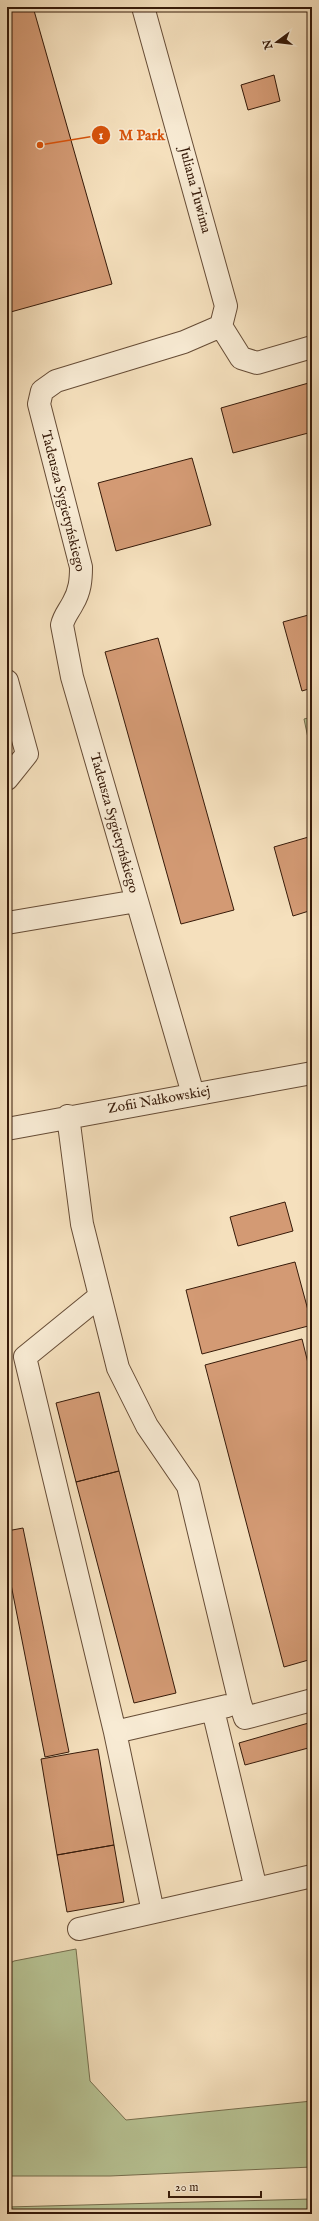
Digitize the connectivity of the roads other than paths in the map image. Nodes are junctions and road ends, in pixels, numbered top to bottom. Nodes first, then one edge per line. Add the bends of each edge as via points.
1 (143, 7) edge
2 (221, 326) junction
3 (312, 347) edge
4 (7, 681) edge
5 (7, 779) edge
6 (137, 901) junction
7 (7, 923) edge
8 (312, 1073) edge
9 (193, 1094) junction
10 (68, 1116) junction
11 (7, 1128) edge
12 (100, 1296) junction
13 (312, 1700) edge
14 (240, 1703) junction
15 (213, 1710) junction
16 (115, 1732) junction
17 (312, 1876) edge
18 (256, 1889) junction
19 (153, 1912) junction
20 (79, 1929) dead end

1 - 2 lane, Juliana Tuwima via 226,306
2 - 3 lane via 241,358 257,363
2 - 6 lane, Tadeusza Sygietyńskiego via 184,342 56,380 42,391 39,404 81,567 82,583 74,603 64,618 63,633 72,677
4 - 5 lane via 27,754
6 - 7 lane, Tadeusza Sygietyńskiego
6 - 9 lane, Tadeusza Sygietyńskiego
8 - 9 lane, Zofii Nałkowskiej
9 - 10 lane, Zofii Nałkowskiej
10 - 11 lane, Zofii Nałkowskiej
10 - 12 lane via 82,1224
12 - 14 lane via 118,1368 147,1426 188,1486
12 - 16 lane via 25,1357
13 - 14 lane via 245,1718
14 - 15 lane
15 - 16 lane
15 - 18 lane
16 - 19 lane
17 - 18 lane
18 - 19 lane
19 - 20 lane

